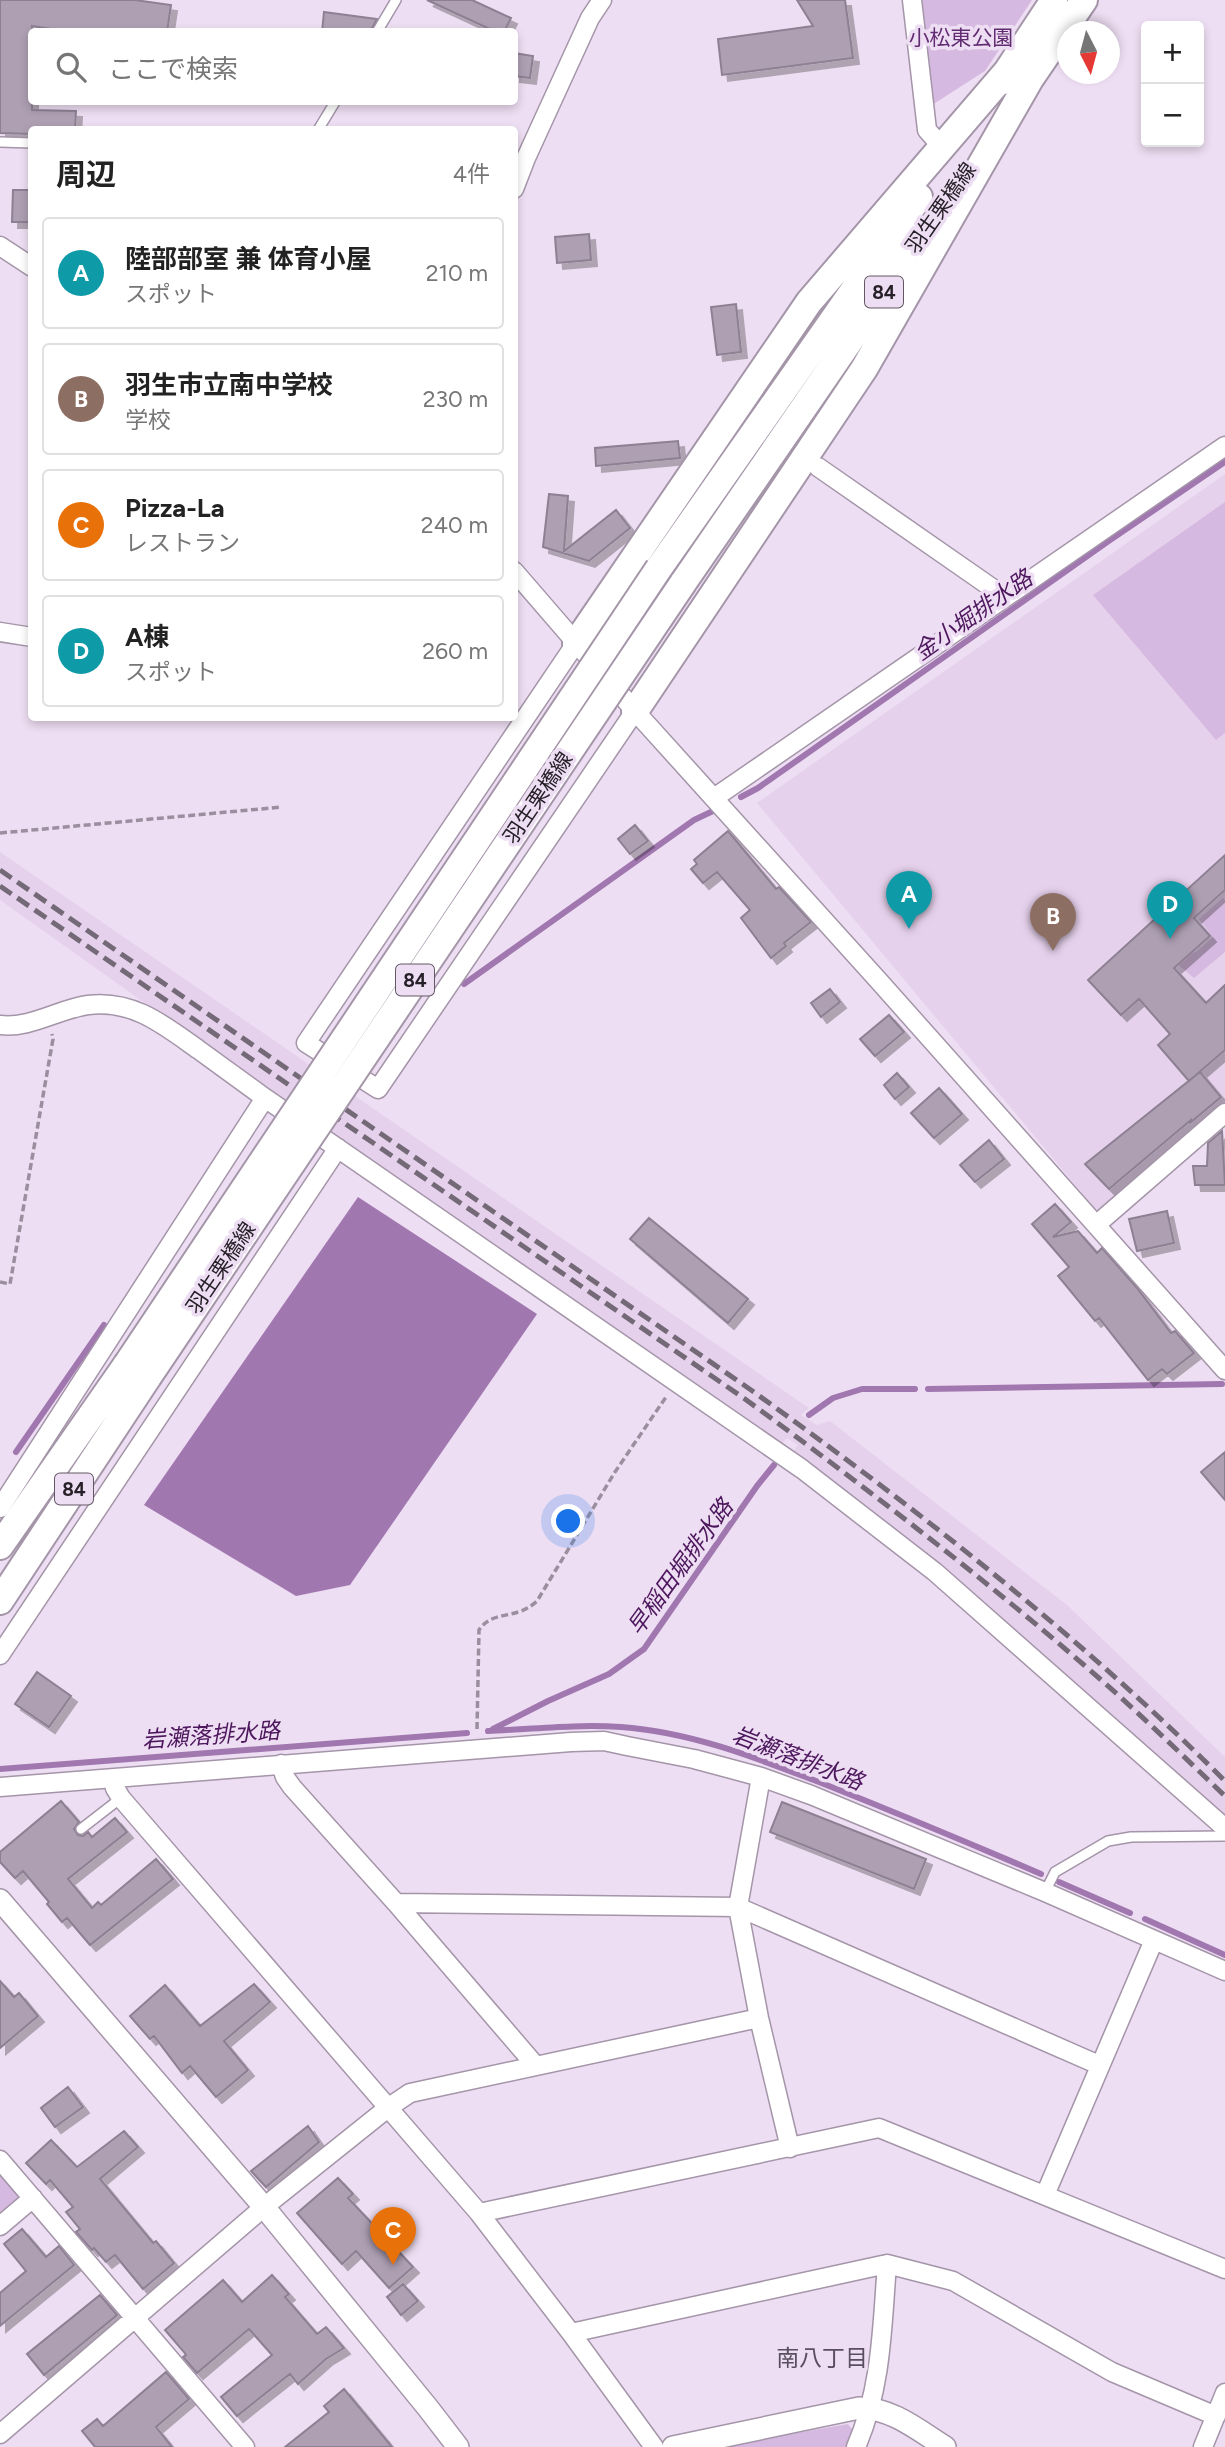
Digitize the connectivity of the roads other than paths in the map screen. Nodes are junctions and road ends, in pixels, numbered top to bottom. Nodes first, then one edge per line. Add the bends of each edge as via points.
1 (396, 0) edge
2 (601, 0) edge
3 (912, 0) edge
4 (1054, 0) edge
5 (1084, 0) edge
6 (379, 28) edge
7 (1021, 72) junction
8 (333, 105) edge
9 (320, 126) edge
10 (0, 142) edge
11 (28, 143) edge
12 (942, 147) junction
13 (518, 179) edge
14 (0, 246) edge
15 (28, 264) edge
16 (1225, 446) edge
17 (818, 467) dead end
18 (518, 576) edge
19 (1005, 597) junction
20 (0, 632) edge
21 (28, 636) edge
22 (576, 643) junction
23 (635, 711) junction
24 (713, 798) junction
25 (0, 1025) edge
26 (265, 1098) junction
27 (1225, 1113) edge
28 (338, 1148) junction
29 (1096, 1225) junction
30 (1225, 1370) edge
31 (138, 1371) junction
32 (0, 1508) edge
33 (0, 1546) edge
34 (0, 1601) edge
35 (0, 1655) edge
36 (281, 1764) junction
37 (761, 1777) junction
38 (113, 1779) junction
39 (0, 1787) edge
40 (121, 1798) junction
41 (1225, 1828) edge
42 (81, 1829) dead end
43 (1225, 1836) edge
44 (1045, 1892) junction
45 (0, 1900) edge
46 (396, 1903) junction
47 (738, 1907) junction
48 (1154, 1940) junction
49 (1225, 1971) edge
50 (758, 2018) junction
51 (1099, 2065) junction
52 (536, 2066) junction
53 (389, 2107) junction
54 (790, 2148) junction
55 (0, 2160) edge
56 (1045, 2195) junction
57 (33, 2198) junction
58 (264, 2207) junction
59 (479, 2213) junction
60 (0, 2226) edge
61 (887, 2264) junction
62 (1225, 2269) edge
63 (136, 2319) junction
64 (571, 2333) junction
65 (1225, 2393) edge
66 (871, 2408) junction
67 (1216, 2416) junction
68 (0, 2434) edge
69 (235, 2444) edge
70 (458, 2447) edge
71 (654, 2447) edge
72 (673, 2447) edge
73 (856, 2447) edge
74 (945, 2447) edge
75 (1203, 2447) edge

1 - 6 lane
2 - 13 street
3 - 12 street via 928,130
4 - 7 main road, 羽生栗橋線 / 84
5 - 7 main road, 羽生栗橋線 / 84
7 - 12 main road
7 - 23 main road via 864,369
7 - 31 main road, 羽生栗橋線 / 84, bridge via 683,583
7 - 31 main road, 羽生栗橋線 / 84, bridge via 659,568
8 - 9 lane
10 - 11 lane
12 - 22 main road via 809,302
14 - 15 street
16 - 19 street
17 - 19 street
18 - 22 street
19 - 24 street
20 - 21 street
22 - 23 street
22 - 23 street via 306,1043 378,1089
23 - 24 street
24 - 29 street
25 - 26 street via 13,1027 82,1006 120,1005 155,1018
26 - 28 street
26 - 32 street
27 - 29 street
28 - 35 street
28 - 41 street via 802,1469 935,1572
29 - 30 street
31 - 33 main road, 羽生栗橋線 / 84
31 - 34 main road, 羽生栗橋線 / 84
36 - 37 street via 604,1741
36 - 38 street
36 - 46 street via 292,1787
37 - 44 street
37 - 47 street
38 - 39 street
38 - 40 street
40 - 42 lane
40 - 53 street
43 - 44 lane via 1108,1841 1055,1872
44 - 48 street
45 - 58 street
46 - 47 street
46 - 52 street
47 - 50 street
47 - 51 street
48 - 49 street
48 - 51 street
50 - 52 street
50 - 54 street
51 - 56 street
52 - 53 street via 410,2093
53 - 58 street
53 - 59 street
54 - 56 street via 879,2128
54 - 59 street
55 - 57 street
56 - 62 street
57 - 60 street
57 - 63 street
58 - 63 street
58 - 70 street
59 - 64 street
61 - 64 street
61 - 66 street via 879,2374
61 - 67 street via 953,2281 1112,2372
63 - 68 street
63 - 69 street
64 - 71 street
65 - 67 street
66 - 72 street via 847,2409
66 - 73 street
66 - 74 street via 894,2415
67 - 75 street

